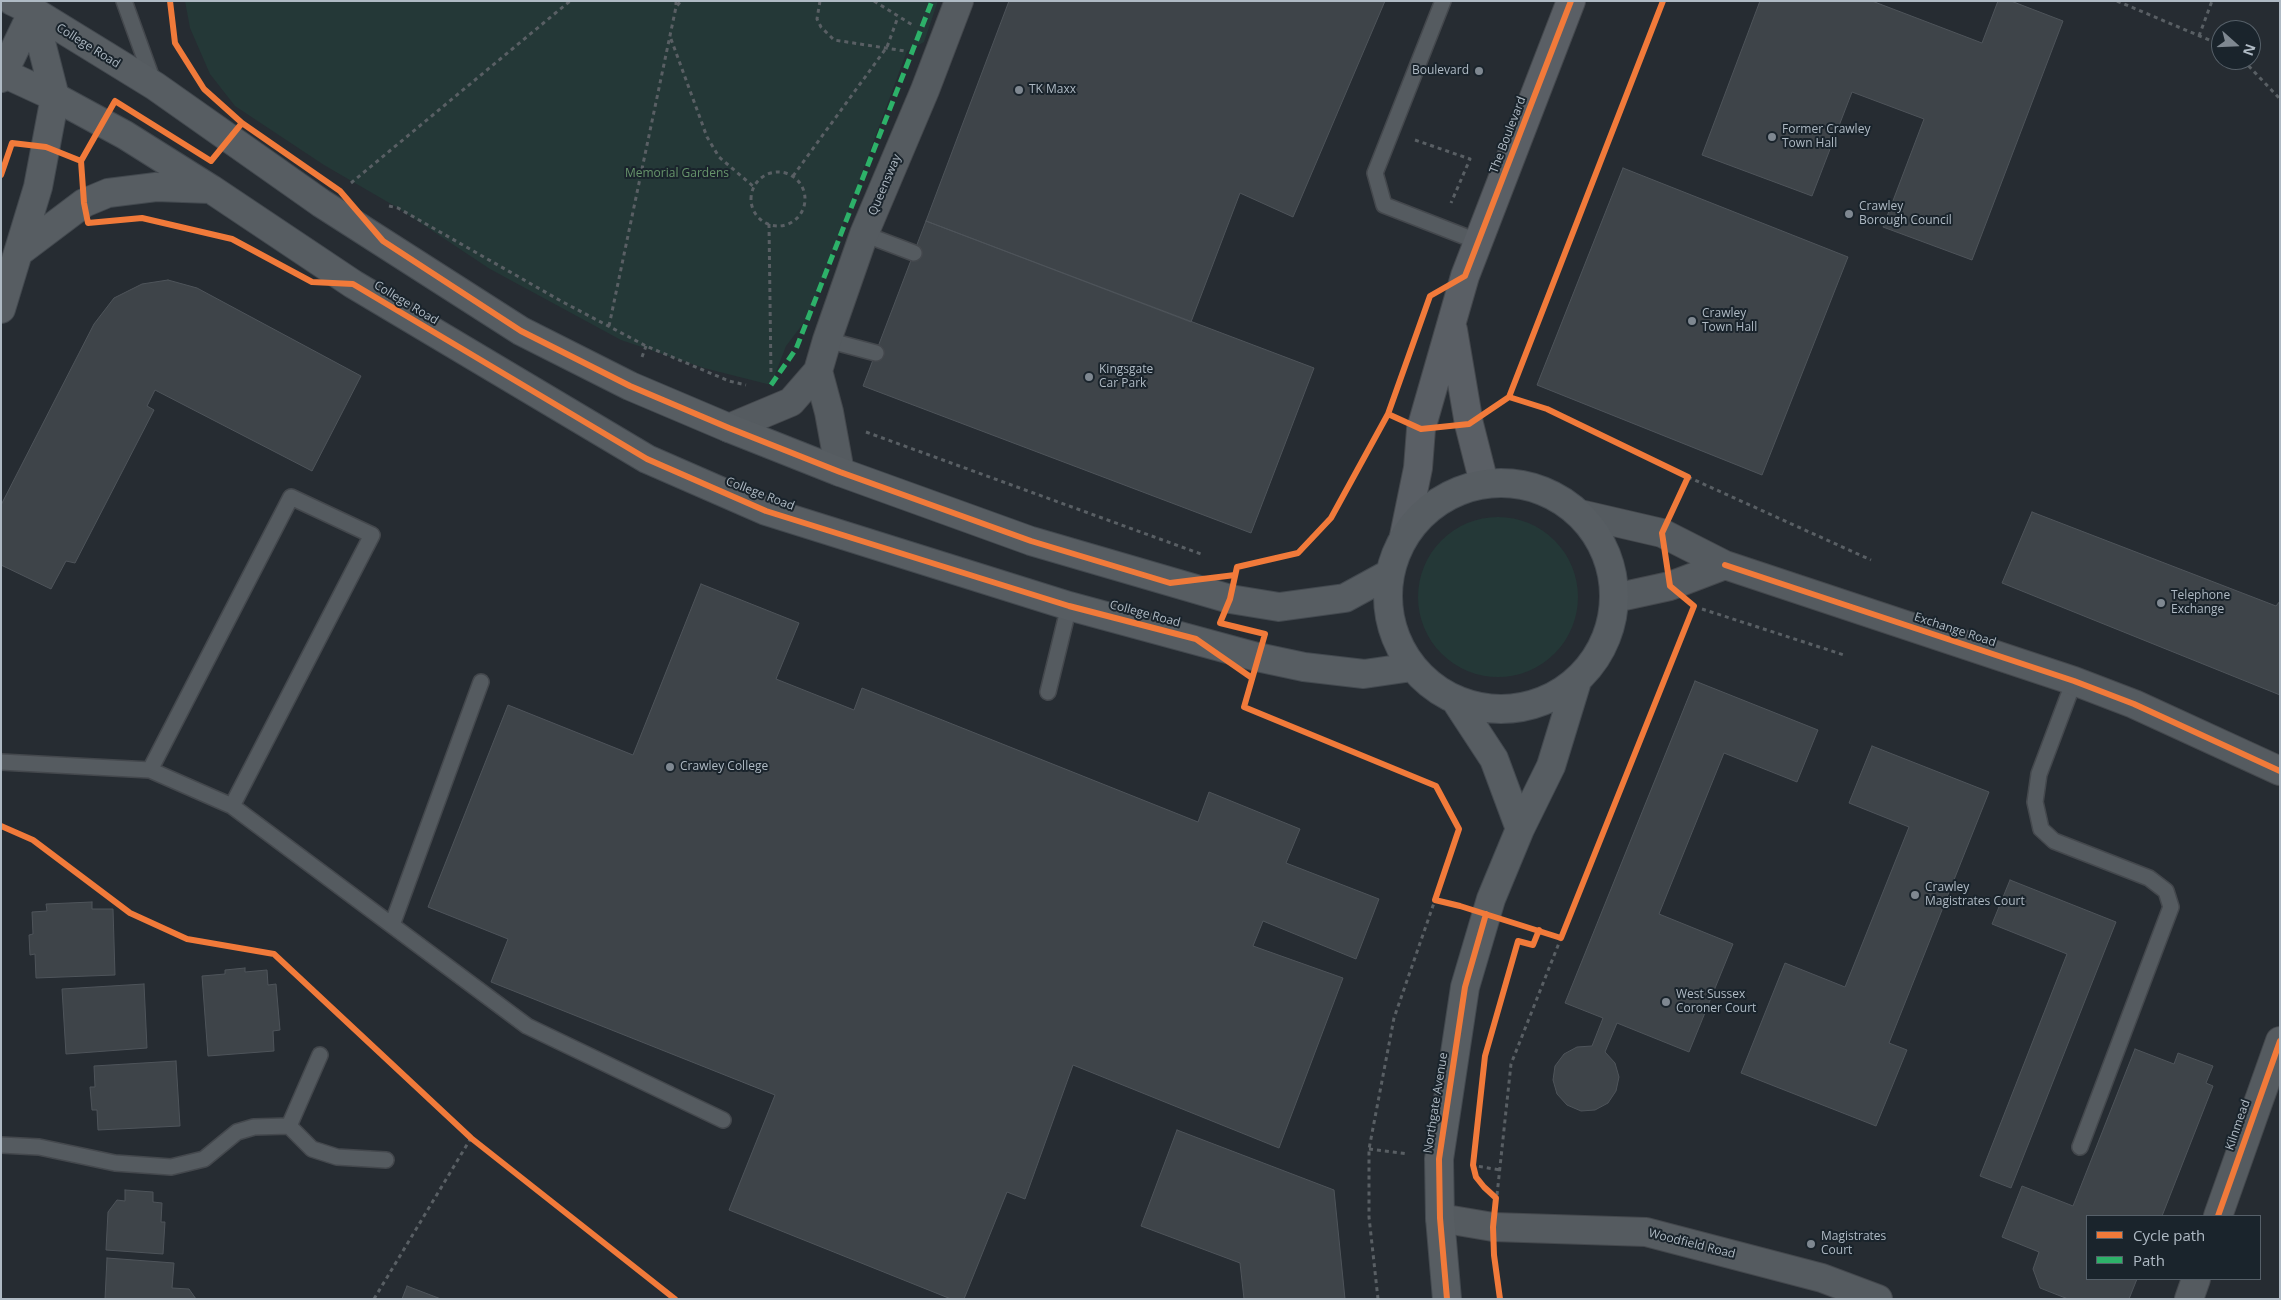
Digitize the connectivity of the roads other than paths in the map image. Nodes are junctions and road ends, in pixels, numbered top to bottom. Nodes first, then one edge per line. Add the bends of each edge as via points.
1 (124, 1) edge
2 (959, 1) edge
3 (1443, 1) edge
4 (1571, 1) edge
5 (27, 5) edge
6 (2, 74) edge
7 (155, 86) junction
8 (55, 97) junction
9 (211, 189) junction
10 (864, 234) junction
11 (1479, 242) junction
12 (19, 252) junction
13 (914, 253) dead end
14 (1, 309) edge
15 (1452, 324) junction
16 (827, 340) junction
17 (876, 353) dead end
18 (818, 372) junction
19 (730, 428) junction
20 (840, 472) junction
21 (1484, 483) junction
22 (1580, 514) junction
23 (1404, 536) junction
24 (1726, 565) junction
25 (1389, 574) junction
26 (1615, 598) junction
27 (1069, 606) junction
28 (1412, 668) junction
29 (1577, 681) junction
30 (2074, 681) junction
31 (481, 682) dead end
32 (1048, 692) dead end
33 (1456, 701) junction
34 (1, 762) edge
35 (150, 770) junction
36 (2280, 771) edge
37 (232, 806) junction
38 (1520, 829) junction
39 (392, 925) junction
40 (2280, 1041) edge
41 (320, 1055) dead end
42 (2273, 1080) edge
43 (724, 1120) dead end
44 (289, 1126) junction
45 (1, 1145) edge
46 (2080, 1147) dead end
47 (386, 1160) dead end
48 (2218, 1215) edge
49 (1440, 1218) junction
50 (2196, 1280) edge
51 (1447, 1299) edge
52 (1878, 1299) edge
53 (2189, 1299) edge

1 - 7 lane
2 - 10 street, Queensway
3 - 11 lane via 1375,173 1384,205
4 - 11 street, The Boulevard
5 - 6 main road
5 - 7 main road, College Road
5 - 8 main road
6 - 8 main road, College Road
7 - 19 main road, College Road via 321,203 521,331 630,386
8 - 9 main road, College Road via 125,134
8 - 12 main road via 38,186
9 - 12 main road via 156,187 108,193 84,203
9 - 27 main road, College Road via 353,284 647,459 766,510
10 - 13 lane
10 - 16 street, Queensway
11 - 15 street, The Boulevard via 1465,276
12 - 14 main road
15 - 21 street, The Boulevard via 1469,424
15 - 23 street, The Boulevard via 1421,429 1418,468
16 - 17 lane
16 - 18 street, Queensway
18 - 19 street, Queensway via 791,402
18 - 20 street
19 - 20 main road, College Road
20 - 25 main road, College Road via 1031,541 1230,600 1279,607 1345,598
21 - 22 main road via 1518,483 1551,493
21 - 23 main road via 1452,493 1425,511
22 - 24 street, Exchange Road via 1662,533
22 - 26 main road via 1602,543
23 - 25 main road
24 - 26 street via 1670,586
24 - 30 street, Exchange Road
25 - 28 main road via 1387,607 1395,639
26 - 29 main road via 1613,616 1601,652
27 - 28 main road, College Road via 1304,667 1364,674
27 - 32 lane
28 - 33 main road via 1432,687
29 - 33 main road via 1544,702 1516,710 1485,709
29 - 38 main road, Northgate Avenue via 1551,766
30 - 36 street, Exchange Road via 2134,704
30 - 46 lane via 2039,774 2035,802 2041,828 2054,841 2149,878 2166,891 2171,907
31 - 39 lane
33 - 38 main road via 1494,759
34 - 35 lane
35 - 37 lane
35 - 37 lane via 291,497 372,535
37 - 39 lane
38 - 49 main road, Northgate Avenue via 1486,914 1466,986 1439,1159
39 - 43 lane via 527,1026
40 - 42 street, Kilnmead
41 - 44 lane
42 - 48 street, Kilnmead
44 - 45 lane via 254,1127 237,1132 204,1159 171,1167 115,1163 39,1147
44 - 47 lane via 312,1149 337,1157
49 - 51 main road, Northgate Avenue
49 - 52 street, Woodfield Road via 1494,1227 1646,1232 1822,1278
50 - 53 street

